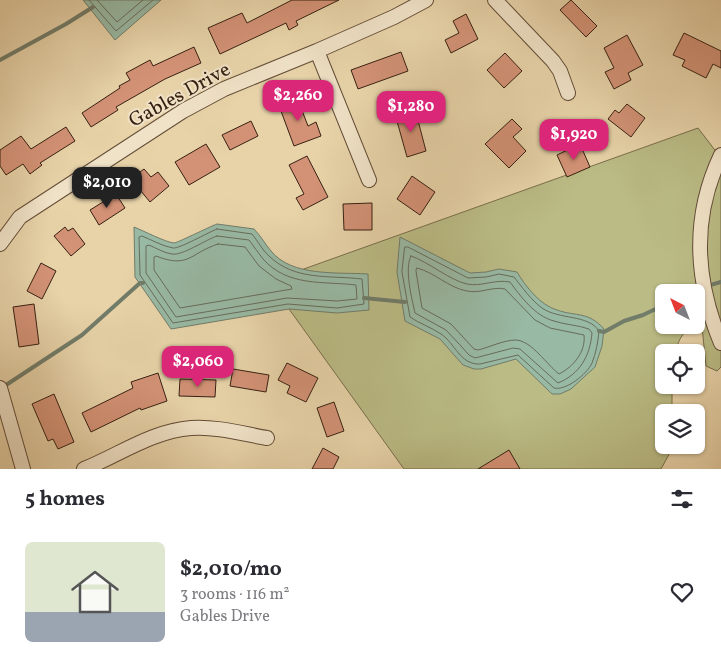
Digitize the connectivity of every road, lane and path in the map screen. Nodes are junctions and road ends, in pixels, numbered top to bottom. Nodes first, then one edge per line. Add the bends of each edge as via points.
1 (426, 0) edge
2 (495, 0) edge
3 (317, 51) junction
4 (568, 93) dead end
5 (721, 155) edge
6 (369, 180) dead end
7 (0, 244) edge
8 (721, 343) edge
9 (0, 388) edge
10 (267, 438) dead end
11 (23, 469) edge
12 (84, 469) edge

1 - 3 street, Gables Drive
2 - 4 street via 553,61
3 - 6 street
3 - 7 street, Gables Drive via 224,89 183,111 20,217
5 - 8 street via 707,190 700,242 704,295
9 - 11 street
10 - 12 street via 192,428 177,430 144,440

